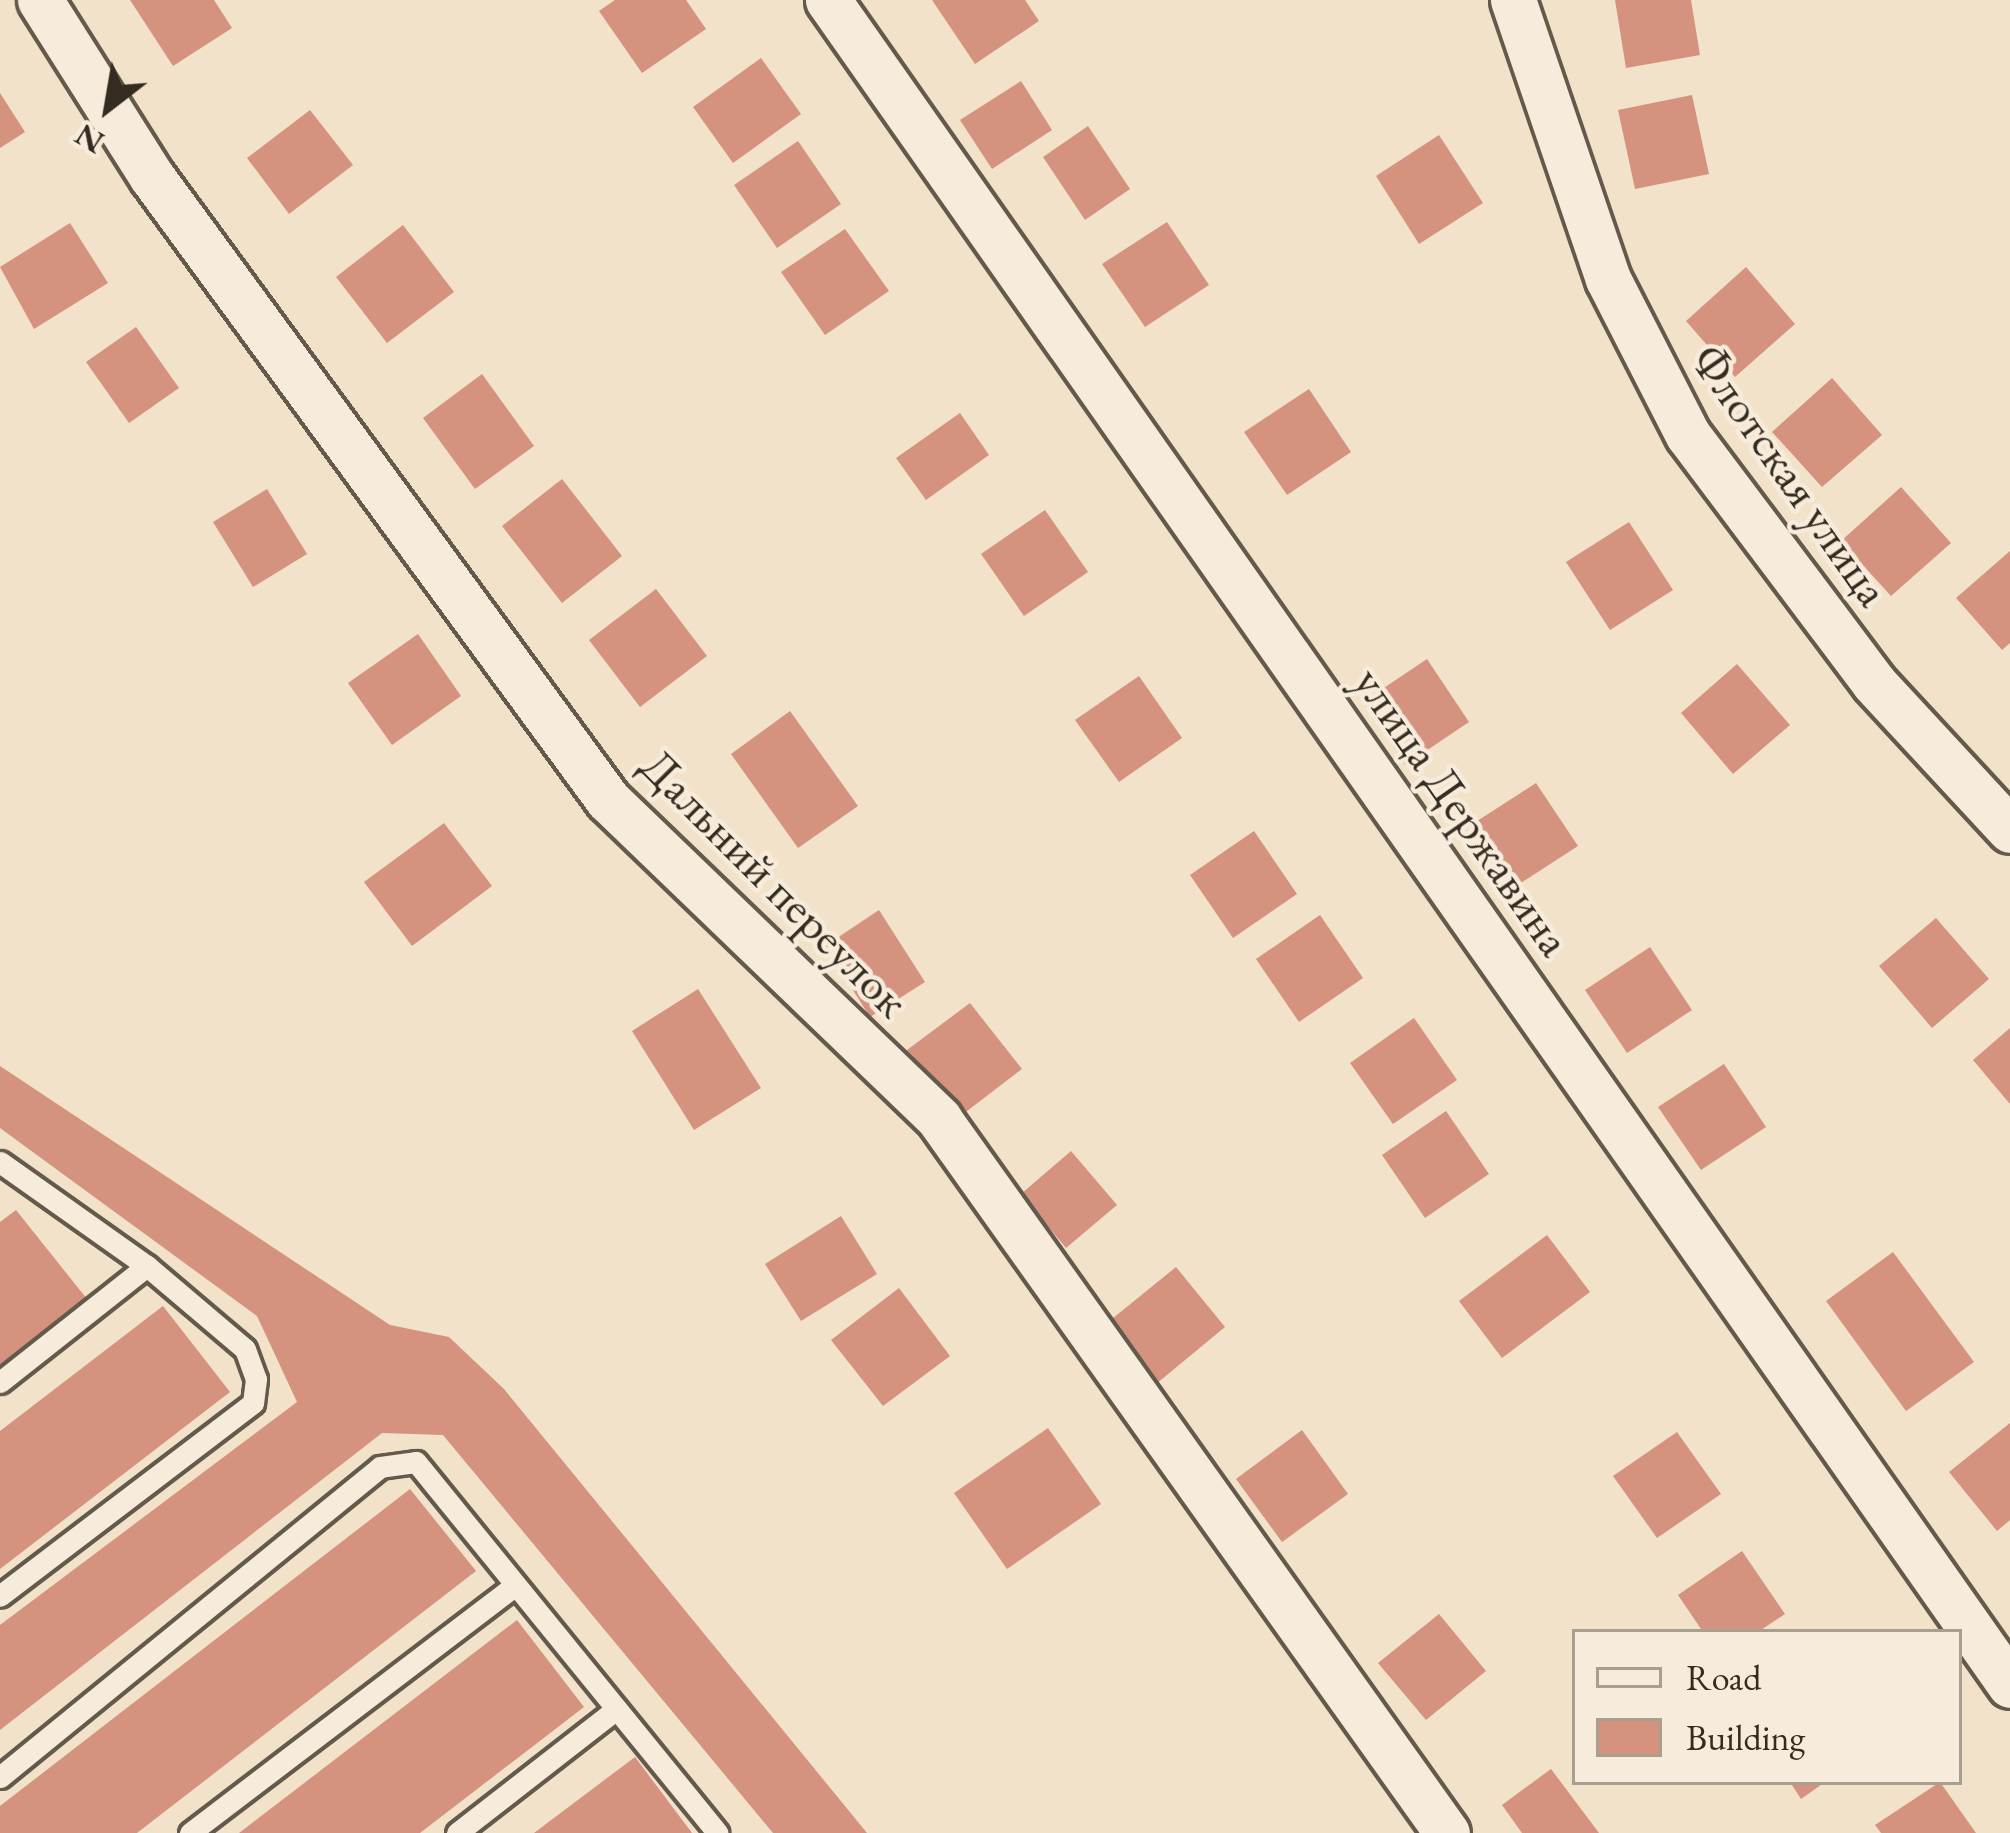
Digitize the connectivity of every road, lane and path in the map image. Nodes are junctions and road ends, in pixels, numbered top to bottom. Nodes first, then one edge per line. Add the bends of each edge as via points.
1 (40, 0) edge
2 (828, 0) edge
3 (1513, 0) edge
4 (2010, 830) edge
5 (4, 1171) edge
6 (147, 1266) junction
7 (0, 1382) edge
8 (515, 1585) junction
9 (0, 1596) edge
10 (2010, 1685) edge
11 (616, 1709) junction
12 (0, 1777) edge
13 (190, 1833) edge
14 (458, 1833) edge
15 (717, 1833) edge
16 (1447, 1833) edge

1 - 16 street, Дальний переулок via 152,177 608,800 939,1119
2 - 10 street, улица Державина
3 - 4 street, Флотская улица via 1608,279 1636,347 1688,435 1874,683
5 - 6 lane
6 - 7 lane
6 - 9 lane via 245,1349 256,1379 253,1403
8 - 11 lane
8 - 12 lane via 416,1462 380,1467
8 - 13 lane
11 - 14 lane
11 - 15 lane

